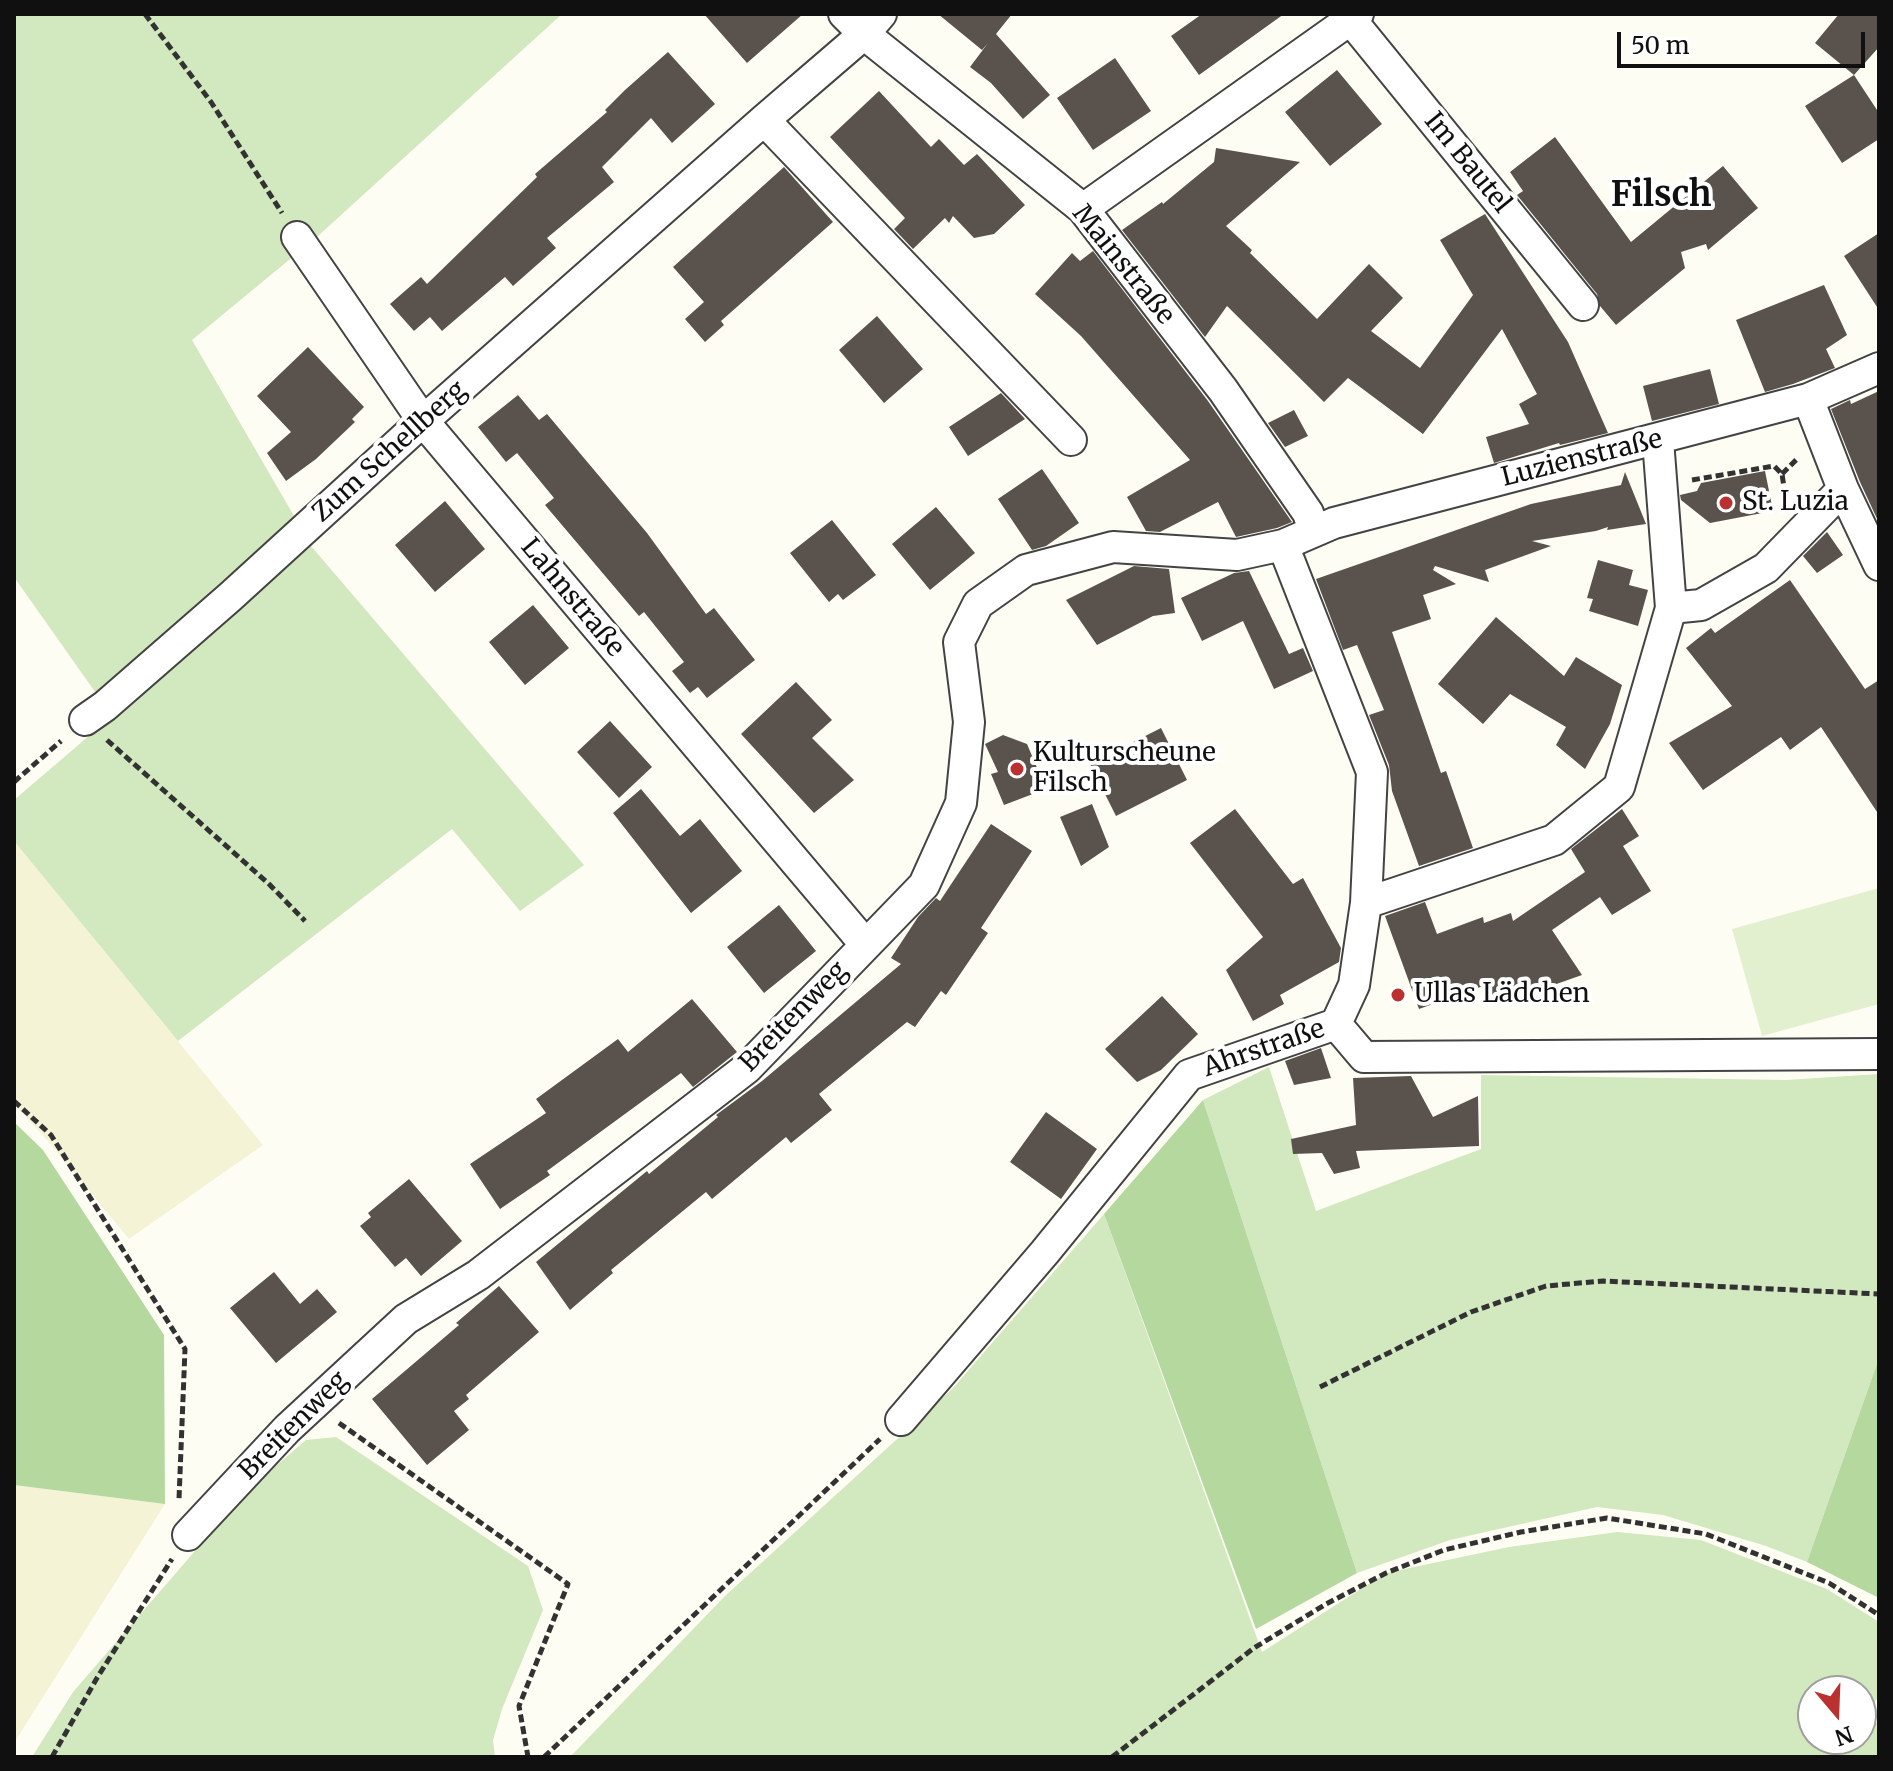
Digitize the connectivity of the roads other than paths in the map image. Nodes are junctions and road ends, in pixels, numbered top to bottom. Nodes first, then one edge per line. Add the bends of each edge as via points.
1 (1354, 17) edge
2 (863, 21) edge
3 (764, 120) junction
4 (1083, 209) junction
5 (297, 237) road end
6 (1583, 305) dead end
7 (1879, 368) edge
8 (1808, 399) junction
9 (423, 421) junction
10 (1071, 440) dead end
11 (1658, 440) junction
12 (1843, 489) junction
13 (1314, 531) junction
14 (1283, 545) junction
15 (1879, 565) edge
16 (1671, 608) junction
17 (85, 720) road end
18 (1366, 903) junction
19 (865, 944) junction
20 (1336, 1024) junction
21 (1879, 1054) edge
22 (901, 1420) road end
23 (188, 1535) road end

1 - 4 street, Im Bautel
1 - 6 street, Im Bautel
2 - 3 street, Zum Schellberg
2 - 4 street, Mainstraße
3 - 9 street, Zum Schellberg
3 - 10 street
4 - 13 street, Mainstraße via 1223,390 1308,513
5 - 9 street, Lahnstraße
7 - 8 street, Luzienstraße
8 - 11 street, Luzienstraße
8 - 12 street
9 - 17 street, Zum Schellberg
9 - 19 street, Lahnstraße
11 - 13 street, Luzienstraße
11 - 16 street
12 - 15 street
12 - 16 street via 1766,568 1701,605
13 - 14 street, Luzienstraße
14 - 18 street, Ahrstraße via 1372,772
14 - 19 street, Breitenweg via 1237,555 1113,547 1026,570 978,604 959,642 969,722 961,803 924,885
16 - 18 street via 1619,787 1554,840
18 - 20 street, Ahrstraße via 1354,985
19 - 23 street, Breitenweg via 747,1068 478,1275 406,1319 313,1405
20 - 21 street via 1364,1057
20 - 22 street, Ahrstraße via 1189,1075

